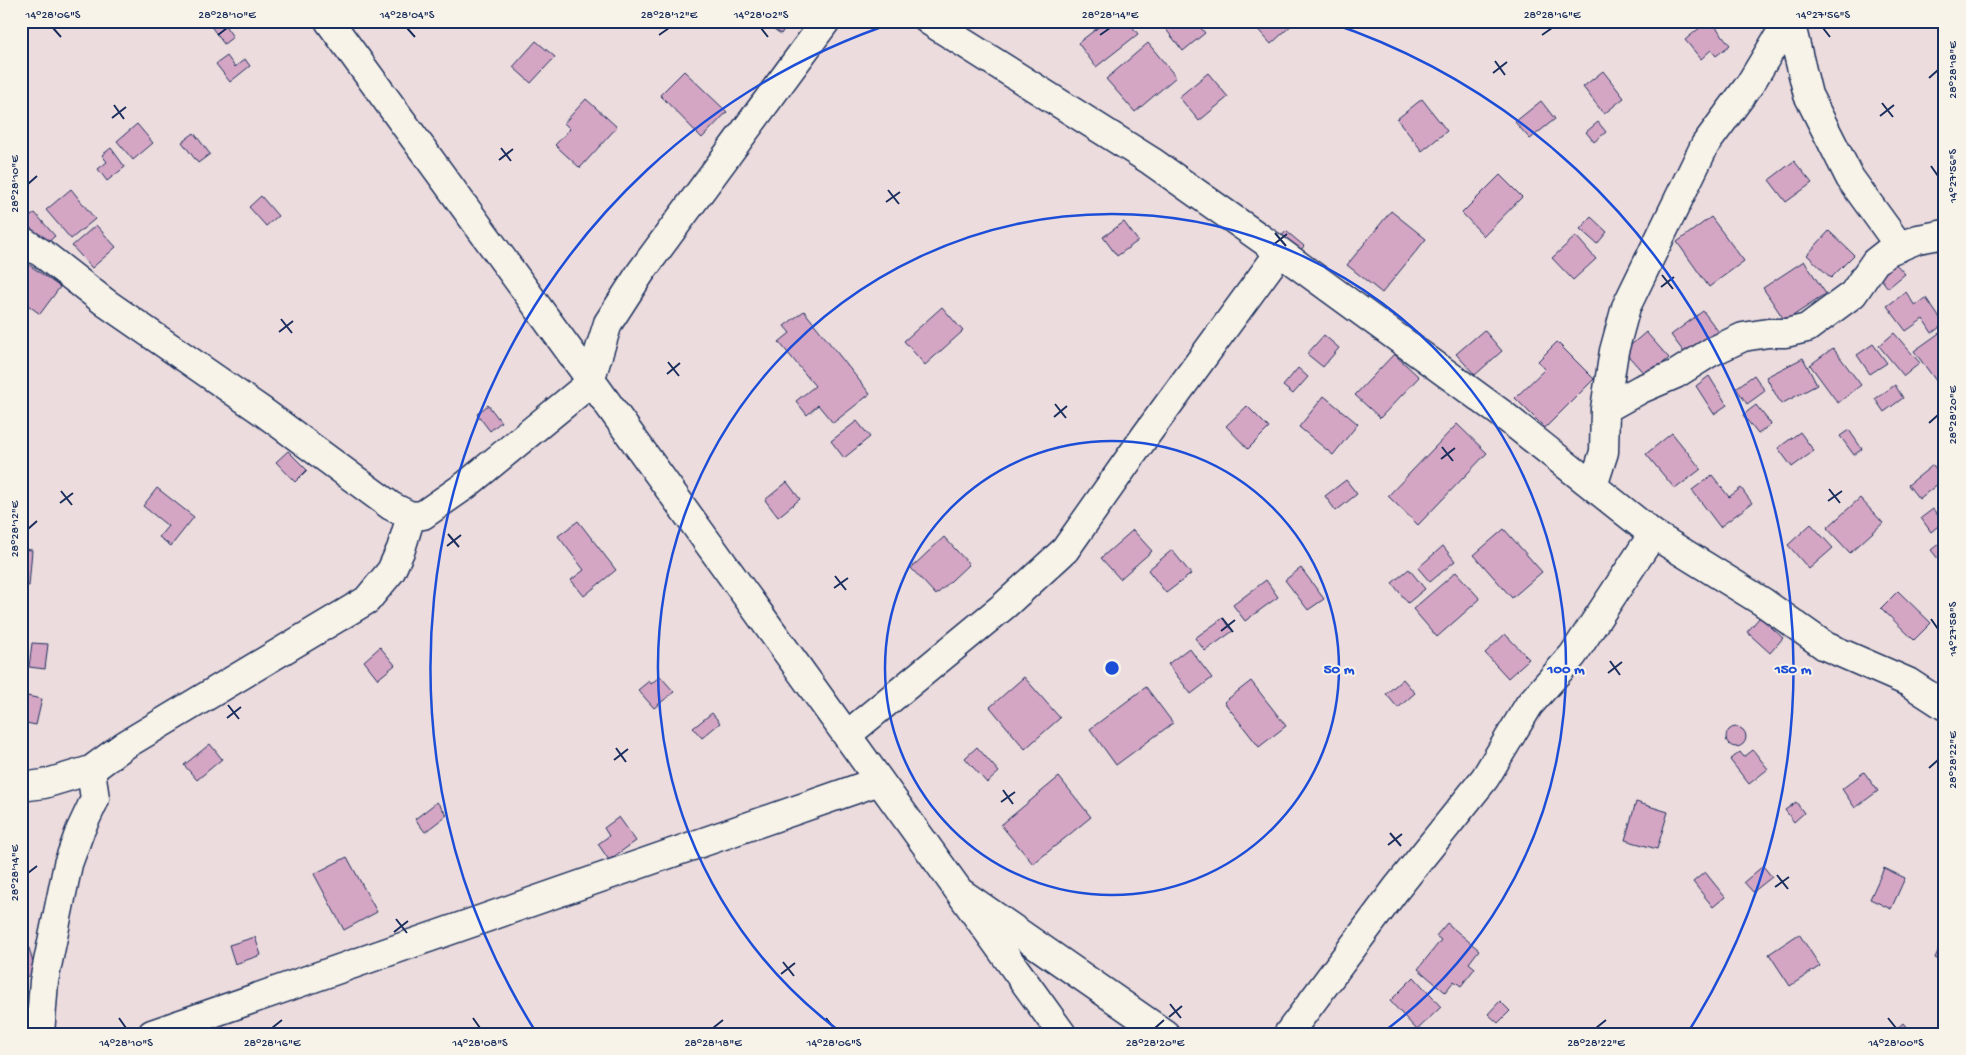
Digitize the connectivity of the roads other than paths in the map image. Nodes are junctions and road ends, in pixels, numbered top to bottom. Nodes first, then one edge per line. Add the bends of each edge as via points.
1 (329, 21) edge
2 (826, 21) edge
3 (929, 21) edge
4 (1789, 21) edge
5 (1945, 234) edge
6 (21, 240) edge
7 (1900, 247) junction
8 (1280, 252) junction
9 (590, 379) junction
10 (1605, 409) junction
11 (1593, 486) junction
12 (411, 516) junction
13 (1654, 534) junction
14 (1945, 706) edge
15 (847, 735) junction
16 (91, 770) junction
17 (879, 781) junction
18 (21, 787) edge
19 (961, 892) junction
20 (40, 1034) edge
21 (152, 1034) edge
22 (1062, 1034) edge
23 (1165, 1034) edge
24 (1288, 1034) edge

1 - 9 street
2 - 9 street via 641,272 608,323
3 - 8 street via 1151,160
4 - 7 street via 1808,96 1850,178
4 - 10 street via 1750,84 1705,146 1648,259 1626,307 1614,351
5 - 7 street via 1918,239
6 - 12 street via 391,506
7 - 10 street via 1875,262 1853,294 1807,328 1743,337
8 - 11 street via 1502,414
8 - 15 street via 1065,550 1005,605
9 - 12 street via 589,384 466,485 423,515
9 - 15 street
10 - 11 street via 1604,452
11 - 13 street
12 - 16 street via 391,571 367,600 125,745
13 - 14 street via 1763,602 1825,646 1908,682
13 - 24 street via 1573,655 1530,705 1485,778 1396,889
15 - 17 street
16 - 18 street via 44,784
16 - 20 street via 95,799 68,864 44,981
17 - 19 street
17 - 21 street
19 - 22 street
19 - 23 street

